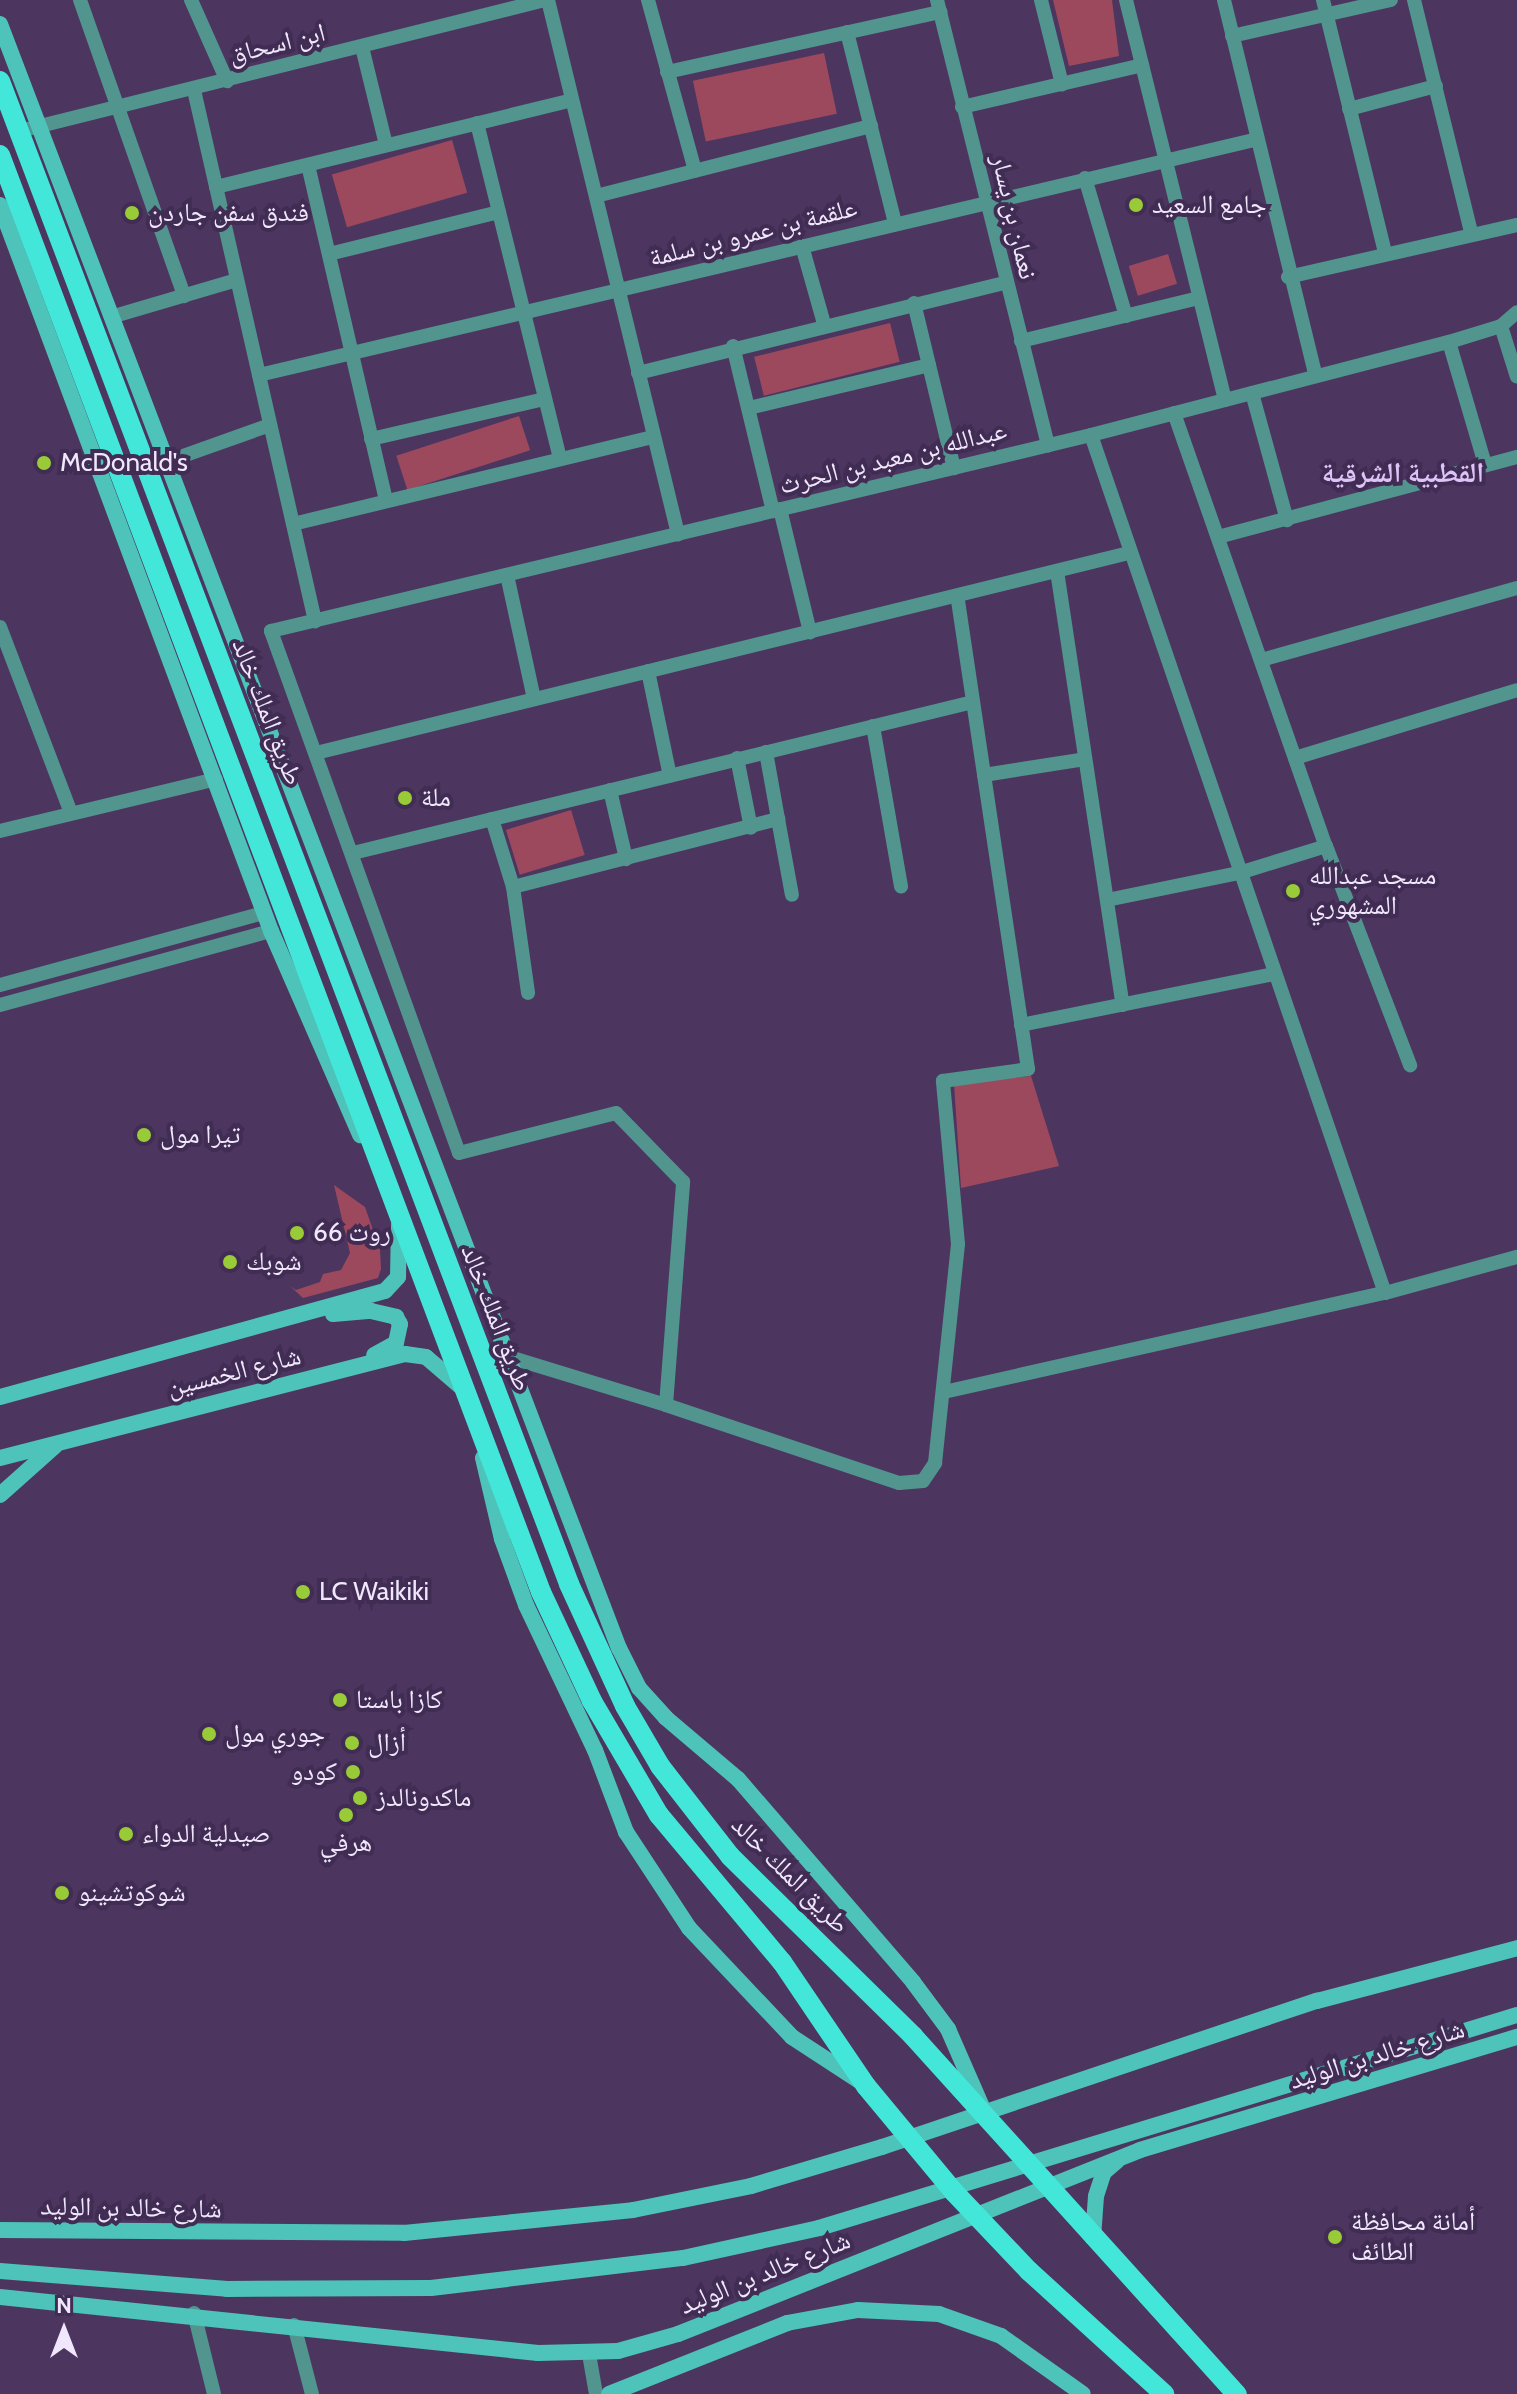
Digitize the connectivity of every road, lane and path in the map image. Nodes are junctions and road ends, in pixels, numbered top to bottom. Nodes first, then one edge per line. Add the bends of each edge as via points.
1 (80, 0) edge
2 (191, 0) edge
3 (546, 0) edge
4 (648, 0) edge
5 (1041, 0) edge
6 (1126, 0) edge
7 (1224, 0) edge
8 (1323, 0) edge
9 (1391, 0) edge
10 (1414, 0) edge
11 (495, 6) edge
12 (938, 6) edge
13 (1327, 16) junction
14 (0, 24) edge
15 (847, 32) junction
16 (1232, 36) junction
17 (362, 47) junction
18 (1142, 65) junction
19 (667, 72) junction
20 (0, 81) edge
21 (227, 81) junction
22 (1062, 84) junction
23 (1436, 86) junction
24 (194, 90) junction
25 (572, 100) junction
26 (121, 107) junction
27 (962, 107) junction
28 (1349, 109) junction
29 (477, 123) junction
30 (871, 126) junction
31 (30, 129) junction
32 (1258, 139) junction
33 (386, 145) junction
34 (0, 155) edge
35 (1165, 160) junction
36 (308, 165) junction
37 (695, 171) junction
38 (1085, 178) junction
39 (216, 187) junction
40 (596, 196) junction
41 (987, 199) junction
42 (0, 205) edge
43 (499, 212) junction
44 (895, 223) junction
45 (1517, 225) edge
46 (1471, 232) junction
47 (802, 246) junction
48 (1385, 253) junction
49 (329, 254) junction
50 (1288, 277) junction
51 (237, 280) junction
52 (1004, 283) junction
53 (619, 291) junction
54 (184, 296) junction
55 (1199, 298) junction
56 (914, 303) junction
57 (1517, 312) edge
58 (523, 313) junction
59 (1126, 316) junction
60 (111, 317) junction
61 (824, 324) junction
62 (1501, 326) junction
63 (1021, 341) junction
64 (1449, 342) junction
65 (733, 346) junction
66 (353, 353) junction
67 (929, 365) junction
68 (638, 373) junction
69 (259, 375) junction
70 (1316, 376) junction
71 (1517, 377) edge
72 (1252, 393) junction
73 (544, 399) junction
74 (1225, 400) junction
75 (749, 408) junction
76 (1174, 413) junction
77 (270, 425) junction
78 (1091, 435) junction
79 (653, 437) junction
80 (371, 439) junction
81 (1048, 445) junction
82 (1517, 457) edge
83 (560, 459) junction
84 (166, 462) junction
85 (1485, 464) junction
86 (954, 468) junction
87 (386, 500) junction
88 (777, 510) junction
89 (1287, 520) junction
90 (293, 524) junction
91 (678, 534) junction
92 (1218, 537) junction
93 (1129, 553) junction
94 (1057, 571) junction
95 (507, 575) junction
96 (1517, 588) edge
97 (957, 596) junction
98 (315, 621) junction
99 (0, 627) edge
100 (810, 632) junction
101 (1261, 660) junction
102 (648, 671) junction
103 (1517, 690) edge
104 (534, 699) junction
105 (973, 702) junction
106 (873, 726) junction
107 (766, 752) junction
108 (316, 753) junction
109 (737, 758) junction
110 (1295, 758) junction
111 (1085, 759) junction
112 (984, 775) junction
113 (670, 776) junction
114 (216, 779) junction
115 (610, 790) junction
116 (71, 813) junction
117 (492, 819) junction
118 (778, 819) junction
119 (751, 828) junction
120 (0, 831) edge
121 (1326, 846) junction
122 (353, 853) junction
123 (626, 859) junction
124 (1239, 873) junction
125 (513, 887) junction
126 (901, 887) dead end
127 (792, 895) dead end
128 (1107, 900) junction
129 (264, 913) junction
130 (271, 931) junction
131 (1274, 974) junction
132 (0, 985) edge
133 (528, 993) dead end
134 (0, 1005) edge
135 (1123, 1005) junction
136 (1021, 1025) junction
137 (1410, 1065) dead end
138 (399, 1217) junction
139 (1517, 1257) edge
140 (1385, 1293) junction
141 (297, 1317) junction
142 (506, 1356) junction
143 (355, 1366) junction
144 (944, 1392) junction
145 (467, 1394) junction
146 (0, 1397) edge
147 (666, 1405) junction
148 (61, 1441) junction
149 (0, 1458) edge
150 (0, 1495) edge
151 (1517, 1948) edge
152 (1517, 2015) edge
153 (1517, 2037) edge
154 (866, 2086) junction
155 (986, 2114) junction
156 (1140, 2150) junction
157 (1045, 2185) junction
158 (975, 2214) junction
159 (0, 2230) edge
160 (1093, 2238) junction
161 (0, 2271) edge
162 (0, 2297) edge
163 (194, 2313) junction
164 (294, 2325) junction
165 (589, 2354) junction
166 (1236, 2393) edge
167 (214, 2394) edge
168 (312, 2394) edge
169 (596, 2394) edge
170 (609, 2394) edge
171 (1083, 2394) edge
172 (1164, 2394) edge

1 - 26 street
2 - 21 street
3 - 11 street, ابن اسحاق
3 - 25 street
4 - 19 street
5 - 22 street
6 - 18 street
7 - 16 street
8 - 13 street
9 - 13 street
10 - 23 street
11 - 17 street, ابن اسحاق
12 - 15 street
12 - 27 street, نعمان بن يسار
13 - 16 street
13 - 28 street
14 - 31 street
15 - 19 street
15 - 30 street
16 - 32 street
17 - 21 street, ابن اسحاق
17 - 33 street
18 - 22 street
18 - 35 street
19 - 37 street
20 - 31 main road, طريق الملك خالد
21 - 24 street, ابن اسحاق
22 - 27 street
23 - 28 street
23 - 46 street
24 - 26 street, ابن اسحاق
24 - 39 street
25 - 29 street
25 - 40 street
26 - 31 street, ابن اسحاق
26 - 54 street
27 - 41 street, نعمان بن يسار
28 - 48 street
29 - 33 street
29 - 43 street
30 - 37 street
30 - 44 street
31 - 60 street
31 - 155 main road, طريق الملك خالد via 569,1584 625,1706 660,1766 722,1847
32 - 35 street, علقمة بن عمرو بن سلمة
32 - 50 street
33 - 36 street
34 - 138 main road, طريق الملك خالد
35 - 38 street, علقمة بن عمرو بن سلمة
35 - 55 street
36 - 39 street
36 - 49 street
37 - 40 street
38 - 41 street, علقمة بن عمرو بن سلمة
38 - 59 street
39 - 51 street
40 - 53 street
41 - 44 street, علقمة بن عمرو بن سلمة
41 - 52 street, نعمان بن يسار
42 - 114 street
43 - 49 street
43 - 58 street
44 - 47 street, علقمة بن عمرو بن سلمة
45 - 46 street
46 - 48 street
47 - 53 street, علقمة بن عمرو بن سلمة
47 - 61 street
48 - 50 street
49 - 66 street
50 - 70 street
51 - 54 street
51 - 69 street
52 - 56 street
52 - 63 street, نعمان بن يسار
53 - 58 street, علقمة بن عمرو بن سلمة
53 - 68 street
54 - 60 street
55 - 59 street
55 - 74 street
56 - 61 street
56 - 67 street
57 - 62 street, عبدالله بن معبد بن الحرث
58 - 66 street, علقمة بن عمرو بن سلمة
58 - 73 street
59 - 63 street
60 - 84 street
61 - 65 street
62 - 64 street, عبدالله بن معبد بن الحرث
62 - 71 street
63 - 81 street, نعمان بن يسار
64 - 70 street, عبدالله بن معبد بن الحرث
64 - 85 street
65 - 68 street
65 - 75 street
66 - 69 street, علقمة بن عمرو بن سلمة
66 - 80 street
67 - 75 street
67 - 86 street
68 - 79 street
69 - 77 street
70 - 72 street, عبدالله بن معبد بن الحرث
72 - 74 street, عبدالله بن معبد بن الحرث
72 - 89 street
73 - 80 street
73 - 83 street
74 - 76 street, عبدالله بن معبد بن الحرث
75 - 88 street
76 - 78 street, عبدالله بن معبد بن الحرث
76 - 92 street
77 - 84 street
77 - 90 street
78 - 81 street, عبدالله بن معبد بن الحرث
78 - 93 street
79 - 83 street
79 - 91 street
80 - 87 street
81 - 86 street, عبدالله بن معبد بن الحرث
82 - 85 street
83 - 87 street
84 - 142 street
85 - 89 street
86 - 88 street, عبدالله بن معبد بن الحرث
87 - 90 street
88 - 91 street, عبدالله بن معبد بن الحرث
88 - 100 street
89 - 92 street
90 - 98 street
91 - 95 street, عبدالله بن معبد بن الحرث
92 - 101 street
93 - 94 street
93 - 124 street
94 - 97 street
94 - 111 street
95 - 98 street, عبدالله بن معبد بن الحرث
95 - 104 street
96 - 101 street
97 - 100 street
97 - 105 street
98 - 108 street, عبدالله بن معبد بن الحرث via 271,631
99 - 116 street
100 - 102 street
101 - 110 street
102 - 104 street
102 - 113 street
103 - 110 street
104 - 108 street
105 - 106 street
105 - 112 street
106 - 107 street
106 - 126 street
107 - 109 street
107 - 118 street
108 - 122 street
109 - 113 street
109 - 119 street
110 - 121 street
111 - 112 street
111 - 128 street
112 - 136 street
113 - 115 street
114 - 116 street
114 - 129 street
115 - 117 street
115 - 123 street
116 - 120 street
117 - 122 street
117 - 125 street
118 - 119 street
118 - 127 street
119 - 123 street
121 - 124 street
121 - 137 street
122 - 147 street via 459,1153 616,1113 683,1182
123 - 125 street
124 - 128 street
124 - 131 street
125 - 133 street
128 - 135 street
129 - 130 street
129 - 132 street
130 - 134 street
130 - 138 street via 314,1038
131 - 135 street
131 - 140 street
135 - 136 street
136 - 144 street via 1028,1069 943,1081 958,1244
138 - 141 street, شارع الخمسين via 398,1277 385,1291
138 - 145 main road, طريق الملك خالد
139 - 140 street
140 - 144 street
141 - 143 street via 371,1311 396,1317 396,1343
141 - 146 street, شارع الخمسين
142 - 147 street
142 - 155 street via 639,1688 738,1779 913,1982 948,2029
143 - 145 street, شارع الخمسين via 405,1354 426,1357
143 - 148 street, شارع الخمسين
144 - 147 street via 935,1463 923,1481 899,1483
145 - 154 main road, طريق الملك خالد via 541,1592 621,1755 659,1815 782,1962
145 - 154 street via 510,1561 626,1832 689,1928 781,2026
148 - 149 street, شارع الخمسين
148 - 150 street
151 - 159 street, شارع خالد بن الوليد via 1317,2001 751,2186 648,2207 523,2225 404,2233
152 - 161 street via 819,2228 683,2258 431,2288 299,2290
153 - 156 street, شارع خالد بن الوليد
154 - 158 main road, طريق الملك خالد
155 - 157 main road, طريق الملك خالد
156 - 157 street, شارع خالد بن الوليد
156 - 160 street via 1104,2172
157 - 158 street, شارع خالد بن الوليد
157 - 160 main road, طريق الملك خالد
158 - 165 street, شارع خالد بن الوليد via 678,2334
158 - 172 main road, طريق الملك خالد
160 - 166 main road, طريق الملك خالد
162 - 163 street, شارع خالد بن الوليد
163 - 164 street, شارع خالد بن الوليد
163 - 167 street
164 - 165 street, شارع خالد بن الوليد
164 - 168 street
165 - 169 street
170 - 171 street via 787,2323 858,2310 939,2314 1001,2336

